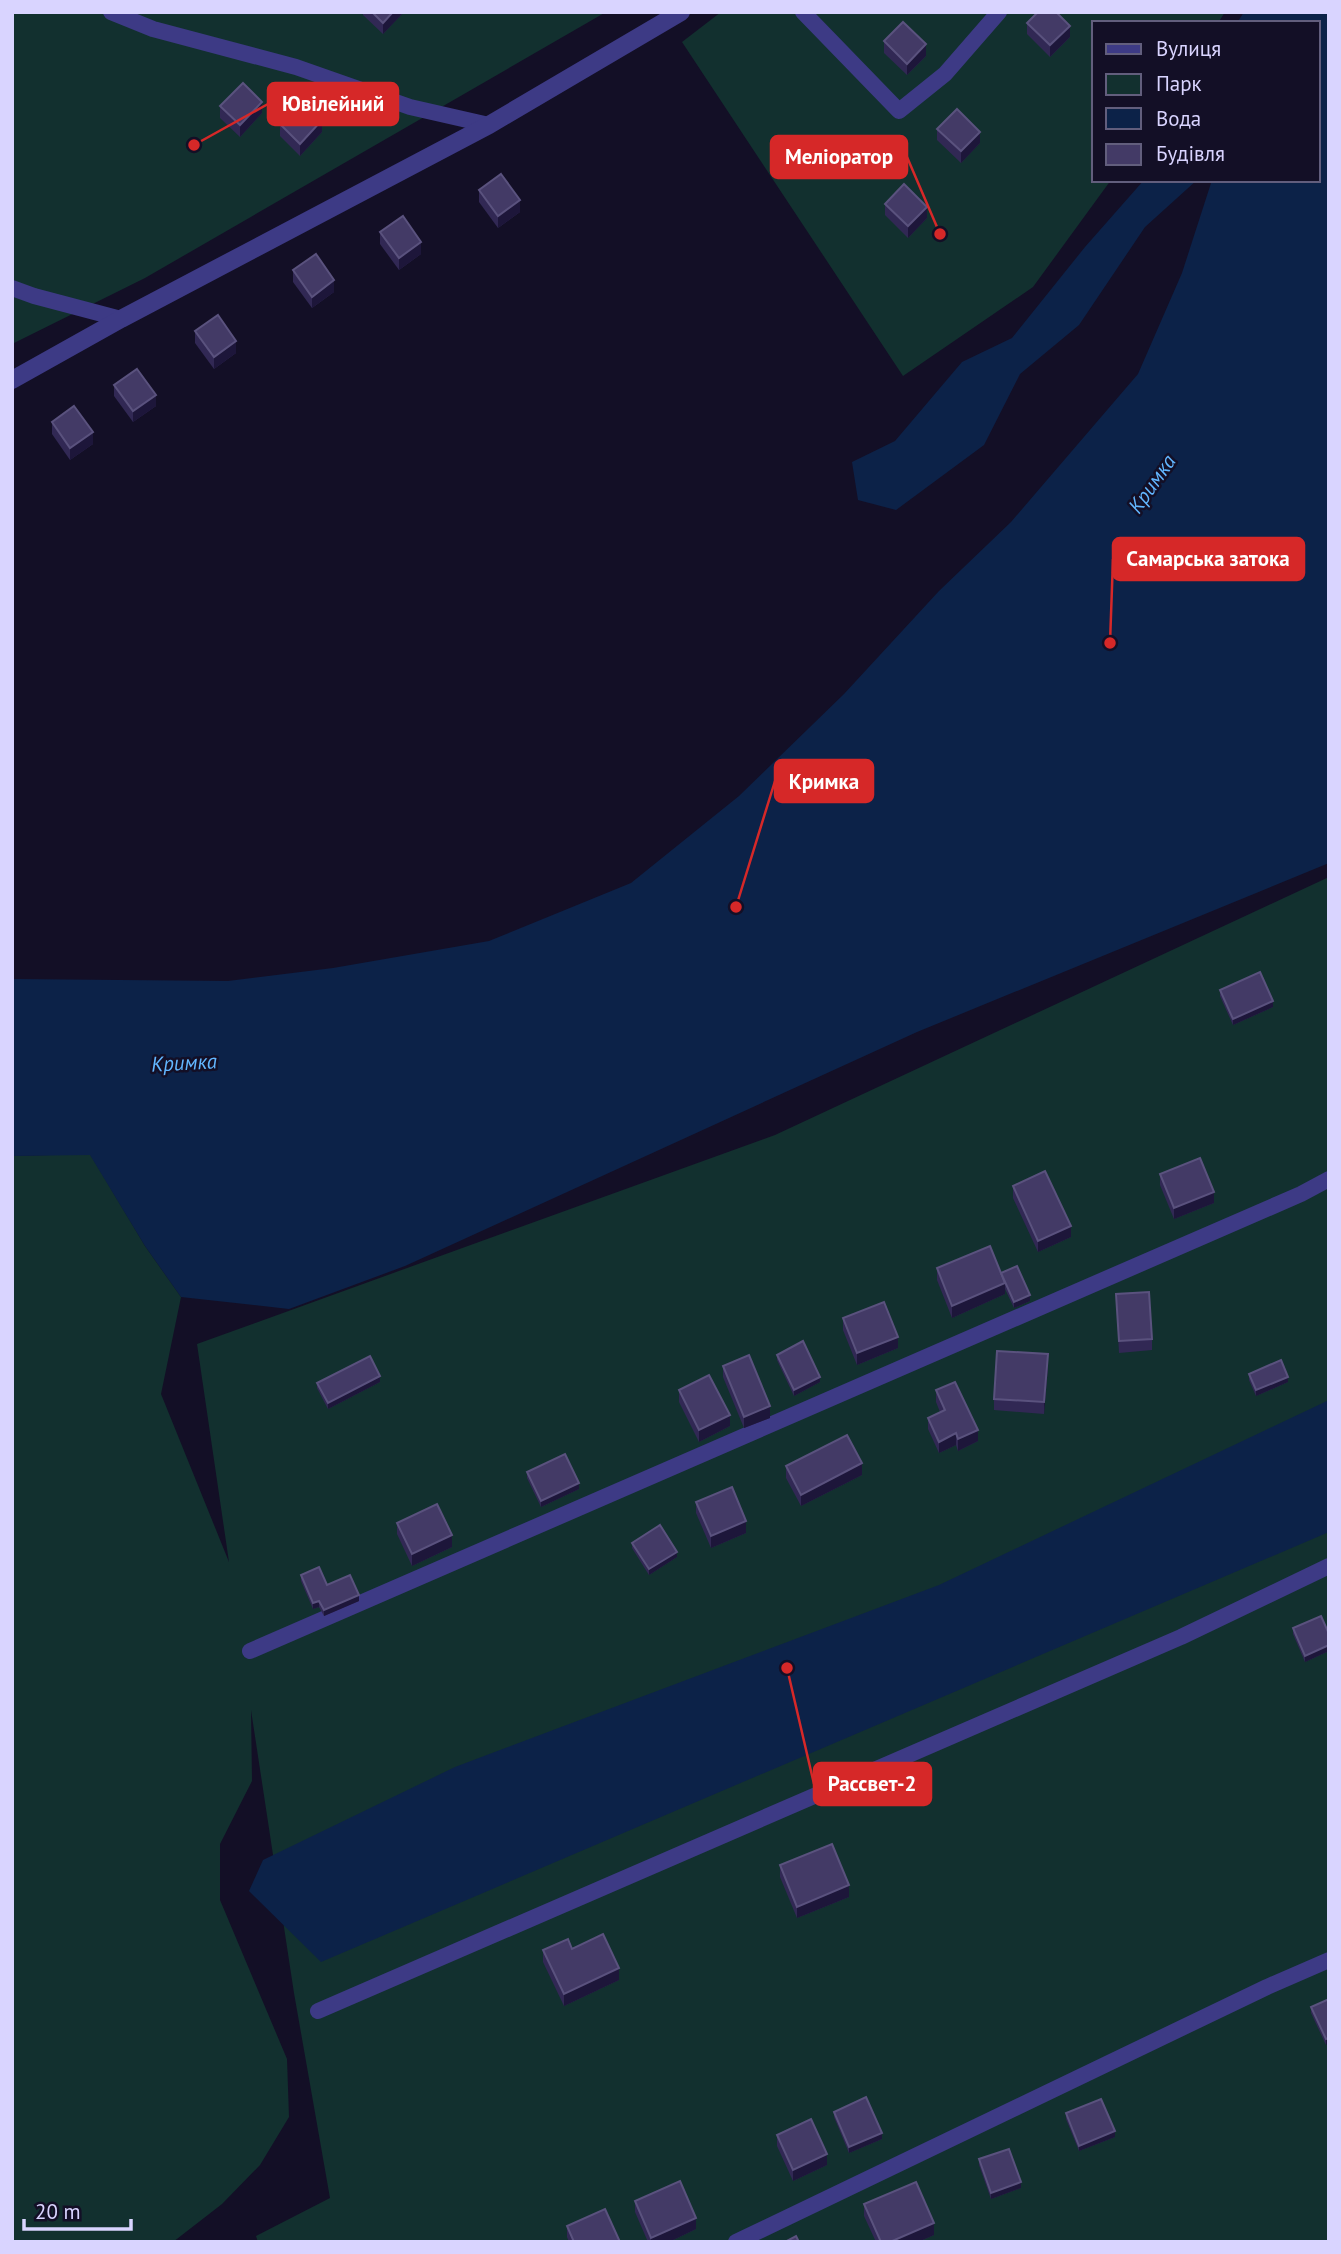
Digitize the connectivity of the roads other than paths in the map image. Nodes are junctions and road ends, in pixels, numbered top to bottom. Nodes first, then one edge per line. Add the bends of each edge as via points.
1 (111, 12) edge
2 (681, 12) edge
3 (803, 12) edge
4 (999, 12) edge
5 (489, 125) junction
6 (12, 288) edge
7 (121, 319) junction
8 (12, 380) edge
9 (1329, 1179) edge
10 (1329, 1566) edge
11 (250, 1651) dead end
12 (1329, 1960) edge
13 (318, 2011) dead end
14 (736, 2242) edge

1 - 5 lane via 153,29 296,67 410,107
2 - 5 street
3 - 4 lane via 899,111 945,74
5 - 7 street
6 - 7 lane
7 - 8 street
9 - 11 lane
10 - 13 lane via 1169,1643
12 - 14 lane

